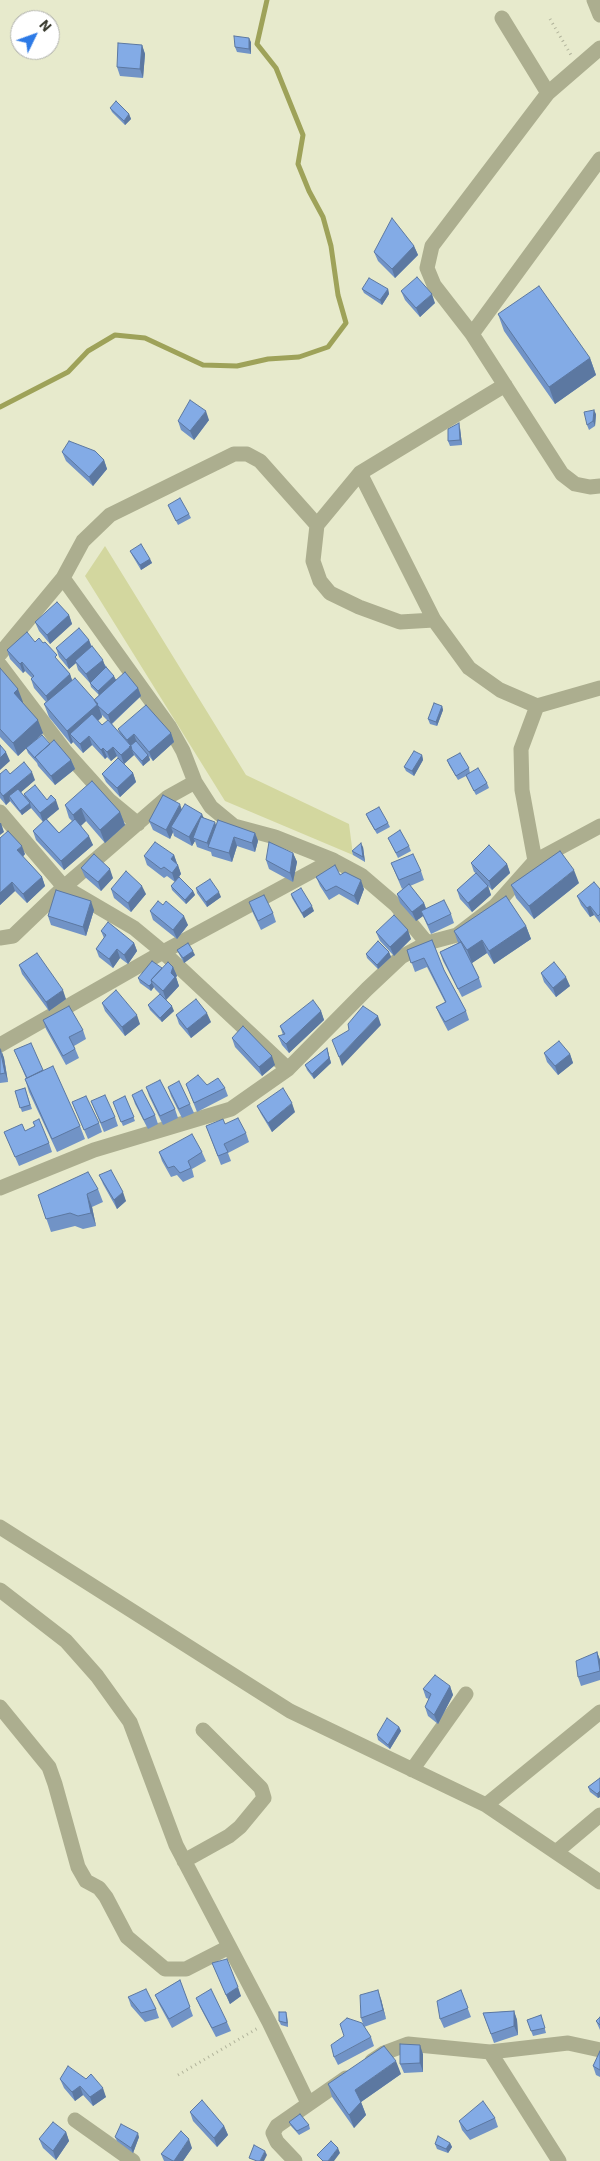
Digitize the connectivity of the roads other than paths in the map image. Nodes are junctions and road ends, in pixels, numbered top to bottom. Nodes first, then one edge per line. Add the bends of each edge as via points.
1 (594, 0) edge
2 (600, 14) edge
3 (502, 18) dead end
4 (600, 48) edge
5 (548, 93) junction
6 (600, 159) edge
7 (472, 334) junction
8 (505, 385) junction
9 (360, 472) junction
10 (600, 486) edge
11 (317, 525) junction
12 (63, 578) junction
13 (434, 620) junction
14 (0, 654) edge
15 (0, 665) edge
16 (600, 688) edge
17 (537, 706) junction
18 (195, 782) junction
19 (0, 812) edge
20 (138, 824) junction
21 (600, 826) edge
22 (333, 860) junction
23 (535, 861) junction
24 (64, 887) junction
25 (0, 938) edge
26 (427, 943) junction
27 (163, 952) junction
28 (0, 1045) edge
29 (288, 1069) junction
30 (0, 1188) edge
31 (0, 1527) edge
32 (0, 1590) edge
33 (466, 1694) dead end
34 (0, 1707) edge
35 (600, 1712) edge
36 (203, 1730) dead end
37 (412, 1770) junction
38 (486, 1805) junction
39 (600, 1815) edge
40 (556, 1852) junction
41 (184, 1861) junction
42 (600, 1882) edge
43 (229, 1947) junction
44 (600, 2050) edge
45 (490, 2052) junction
46 (308, 2103) junction
47 (76, 2120) dead end
48 (133, 2161) edge
49 (295, 2161) edge
50 (559, 2161) edge

1 - 2 street
3 - 5 street
4 - 5 street
5 - 7 street via 432,246 427,268 434,286
6 - 7 street
7 - 8 street
8 - 9 street
8 - 10 street via 562,474 574,484
9 - 11 street
9 - 13 street
11 - 12 street via 260,462 247,454 234,454 110,514 83,541
11 - 13 street via 313,561 320,581 330,593 359,608 400,622
12 - 14 street
12 - 18 street via 169,726
13 - 17 street via 469,668 500,690
15 - 20 street via 65,750 109,800
16 - 17 street
17 - 23 street via 521,749 522,790
18 - 20 street via 168,796
18 - 22 street via 211,807 234,826 275,837
19 - 24 street
20 - 24 street
21 - 23 street
22 - 26 street via 361,875 396,904
22 - 27 street
23 - 26 street via 495,906 456,935
24 - 25 street via 14,936
24 - 27 street via 134,928
26 - 29 street via 401,957 366,988
27 - 28 street
27 - 29 street
29 - 30 street via 231,1109 94,1150
31 - 37 street via 290,1711
32 - 41 street via 66,1642 97,1676 130,1722
33 - 37 street
34 - 43 street via 49,1767 78,1867 86,1881 99,1888 106,1897 127,1937 166,1969 186,1969
35 - 38 street
36 - 41 street via 261,1788 264,1798 229,1836
37 - 38 street
38 - 40 street
39 - 40 street
40 - 42 street
41 - 43 street
43 - 46 street
44 - 45 street via 568,2043
45 - 46 street via 408,2044 384,2053
45 - 50 street
46 - 49 street via 277,2126 273,2133
47 - 48 street

